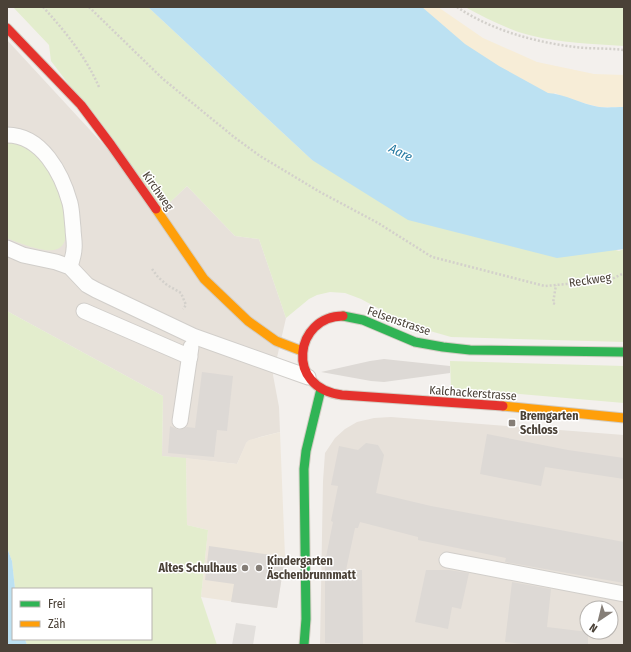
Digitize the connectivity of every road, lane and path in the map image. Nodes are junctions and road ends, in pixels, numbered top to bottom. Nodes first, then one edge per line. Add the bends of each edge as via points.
1 (43, 7) edge
2 (89, 7) edge
3 (457, 7) edge
4 (7, 28) edge
5 (624, 50) edge
6 (100, 88) dead end
7 (7, 135) edge
8 (7, 248) edge
9 (70, 268) junction
10 (152, 269) dead end
11 (624, 273) edge
12 (556, 284) junction
13 (555, 304) dead end
14 (84, 311) dead end
15 (174, 327) junction
16 (193, 336) junction
17 (302, 351) junction
18 (624, 352) edge
19 (190, 357) junction
20 (308, 377) junction
21 (321, 389) junction
22 (624, 418) edge
23 (180, 421) dead end
24 (447, 560) dead end
25 (624, 594) edge
26 (304, 645) edge

1 - 6 path via 79,51
2 - 12 path, Reckweg via 163,79 234,137 313,188 378,223 432,257 545,286
3 - 5 path via 497,27 527,38 576,47
4 - 17 street, Kirchweg via 81,105 204,279 248,321 276,341
7 - 9 lane via 28,140 38,147 57,171 70,204 75,249
8 - 9 lane
9 - 15 lane via 96,290
10 - 15 path via 167,285 181,293 186,304
11 - 12 path, Reckweg via 610,280
12 - 13 path via 553,303
14 - 19 lane
15 - 16 lane
16 - 19 lane
16 - 20 lane
17 - 18 street, Felsenstrasse via 305,340 315,326 329,318 346,316 406,338 449,348
17 - 20 street
19 - 23 lane
20 - 21 street
21 - 22 street, Kalchackerstrasse via 330,393 356,396
21 - 26 street via 304,469
24 - 25 lane

